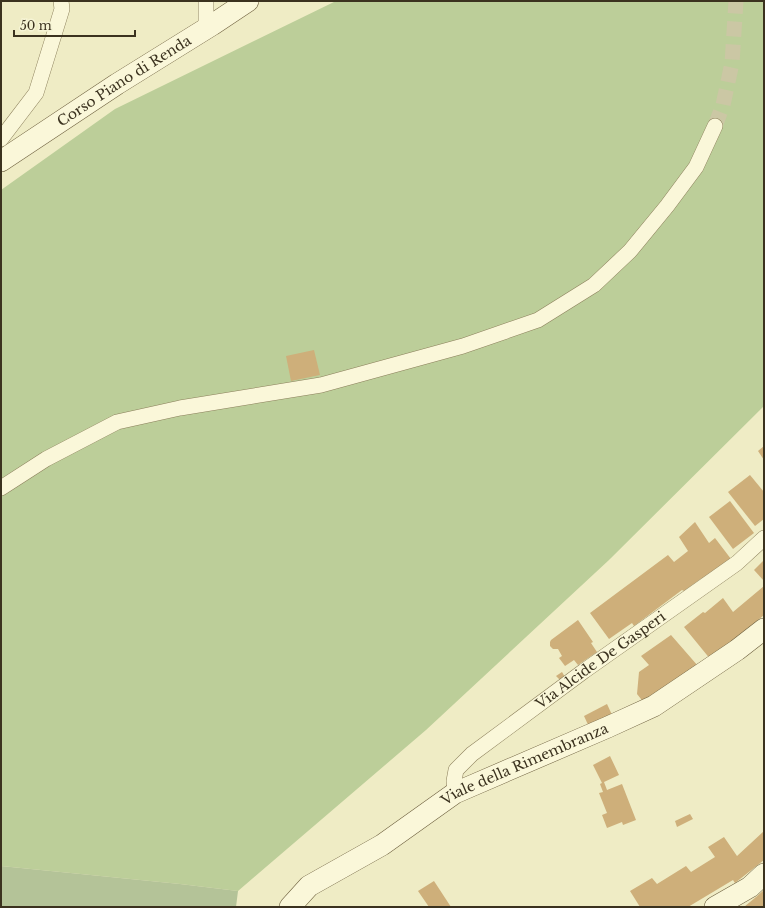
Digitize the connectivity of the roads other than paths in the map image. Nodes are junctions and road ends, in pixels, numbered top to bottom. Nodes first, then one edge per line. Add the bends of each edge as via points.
1 (61, 1) edge
2 (206, 1) edge
3 (248, 1) edge
4 (206, 29) junction
5 (715, 126) tunnel mouth
6 (1, 139) edge
7 (1, 161) edge
8 (1, 488) edge
9 (764, 538) edge
10 (764, 629) edge
11 (455, 793) junction
12 (764, 874) edge
13 (290, 907) edge
14 (715, 907) edge

1 - 6 street via 62,9 36,93
2 - 4 street
3 - 4 street, Corso Piano di Renda
4 - 7 street, Corso Piano di Renda
5 - 8 street via 696,167 630,251 594,285 538,320 463,346 322,385 180,408 117,422 46,459
9 - 11 street, Via Alcide De Gasperi via 736,563 472,754 456,770
10 - 11 street, Viale della Rimembranza via 654,706
11 - 13 street, Viale della Rimembranza via 382,844 309,886
12 - 14 street via 750,887

